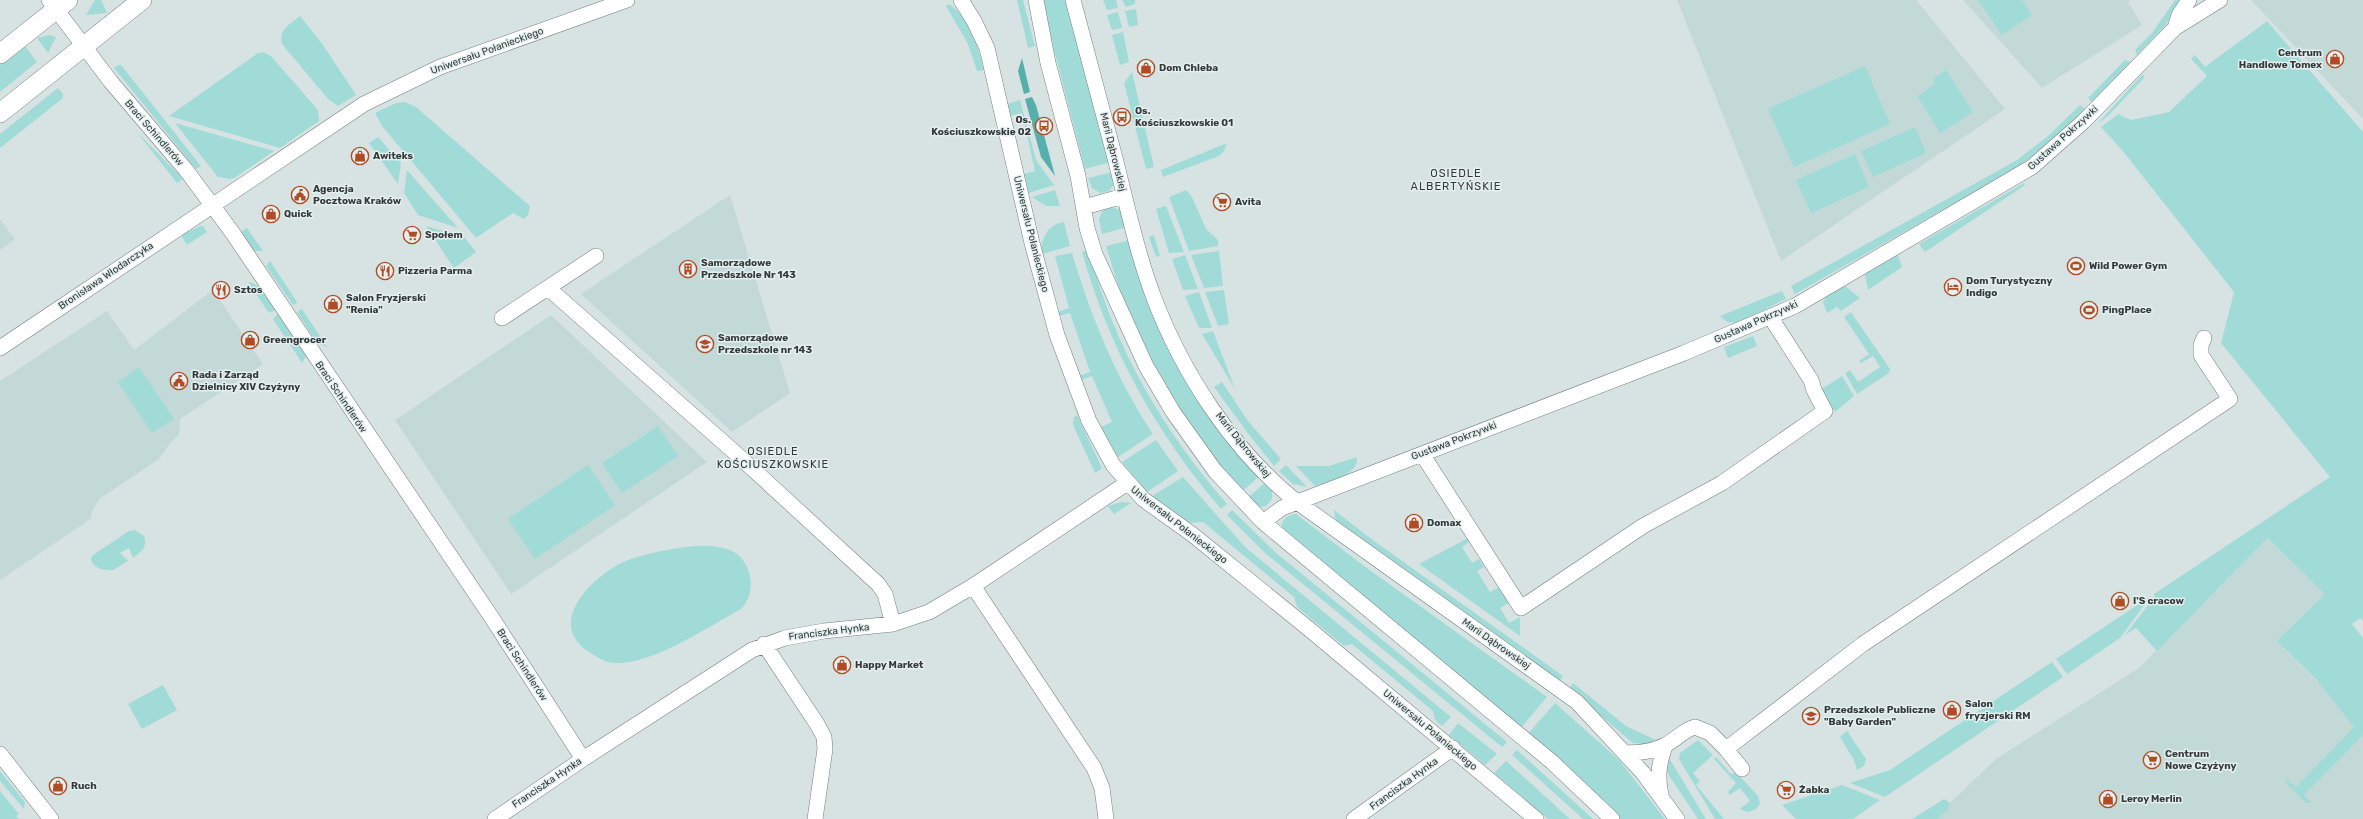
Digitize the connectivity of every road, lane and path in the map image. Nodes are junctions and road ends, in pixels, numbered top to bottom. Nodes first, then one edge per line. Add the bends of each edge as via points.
1 (142, 0) edge
2 (627, 0) edge
3 (961, 0) edge
4 (1036, 0) edge
5 (1073, 0) edge
6 (2189, 0) edge
7 (2220, 0) edge
8 (58, 3) edge
9 (2175, 28) junction
10 (84, 46) junction
11 (0, 54) edge
12 (0, 113) edge
13 (1124, 196) junction
14 (212, 205) junction
15 (1084, 208) junction
16 (596, 256) dead end
17 (548, 288) junction
18 (502, 318) dead end
19 (1771, 318) junction
20 (2204, 338) dead end
21 (0, 348) edge
22 (1422, 454) junction
23 (1127, 483) junction
24 (1297, 502) junction
25 (1263, 522) junction
26 (973, 586) junction
27 (893, 624) junction
28 (764, 644) junction
29 (1665, 746) junction
30 (1453, 748) junction
31 (1726, 749) junction
32 (1625, 753) junction
33 (0, 754) edge
34 (583, 759) junction
35 (1742, 769) dead end
36 (1662, 797) junction
37 (51, 819) edge
38 (495, 819) edge
39 (814, 819) edge
40 (1106, 819) edge
41 (1354, 819) edge
42 (1536, 819) edge
43 (1612, 819) edge
44 (1677, 819) edge

1 - 10 main road
2 - 14 street, Uniwersału Połanieckiego via 440,67 377,97
3 - 23 street, Uniwersału Połanieckiego via 987,48 1032,243 1063,354 1089,420 1113,465
4 - 15 street via 1048,63
5 - 13 street, Marii Dąbrowskiej
6 - 9 street, Gustawa Pokrzywki via 2179,15
7 - 9 street, Gustawa Pokrzywki
8 - 10 street, Braci Schindlerów
8 - 11 main road
9 - 19 street, Gustawa Pokrzywki via 2083,122 2032,167
10 - 12 main road
10 - 14 street, Braci Schindlerów
13 - 15 street
13 - 24 street, Marii Dąbrowskiej via 1154,297 1185,362 1226,426 1254,463
14 - 21 street, Bronisława Włodarczyka
14 - 34 street, Braci Schindlerów via 486,609
15 - 25 street via 1095,254 1162,396 1215,471
16 - 17 street
17 - 18 street
17 - 27 street via 732,450 878,584 885,594
19 - 22 street, Gustawa Pokrzywki
19 - 22 street via 1811,380 1825,411 1722,483 1643,526 1521,608
20 - 31 street via 2201,355 2230,399 1863,644
22 - 24 street, Gustawa Pokrzywki
23 - 26 street, Franciszka Hynka
23 - 30 street, Uniwersału Połanieckiego via 1143,499 1193,535
24 - 25 street, Gustawa Pokrzywki via 1277,511
24 - 32 street, Marii Dąbrowskiej via 1571,698
25 - 43 street via 1542,753
26 - 27 street, Franciszka Hynka via 929,612
26 - 40 street via 1094,768 1102,788
27 - 28 street, Franciszka Hynka via 824,631
28 - 34 street, Franciszka Hynka via 740,656
28 - 39 street via 824,737 825,749
29 - 31 street via 1685,730 1695,726 1710,733
29 - 32 street via 1644,753
29 - 36 street via 1658,776
30 - 41 street, Franciszka Hynka
30 - 42 street, Uniwersału Połanieckiego
31 - 35 street
32 - 36 street, Marii Dąbrowskiej
33 - 37 street
34 - 38 street, Franciszka Hynka
36 - 44 street, Marii Dąbrowskiej

